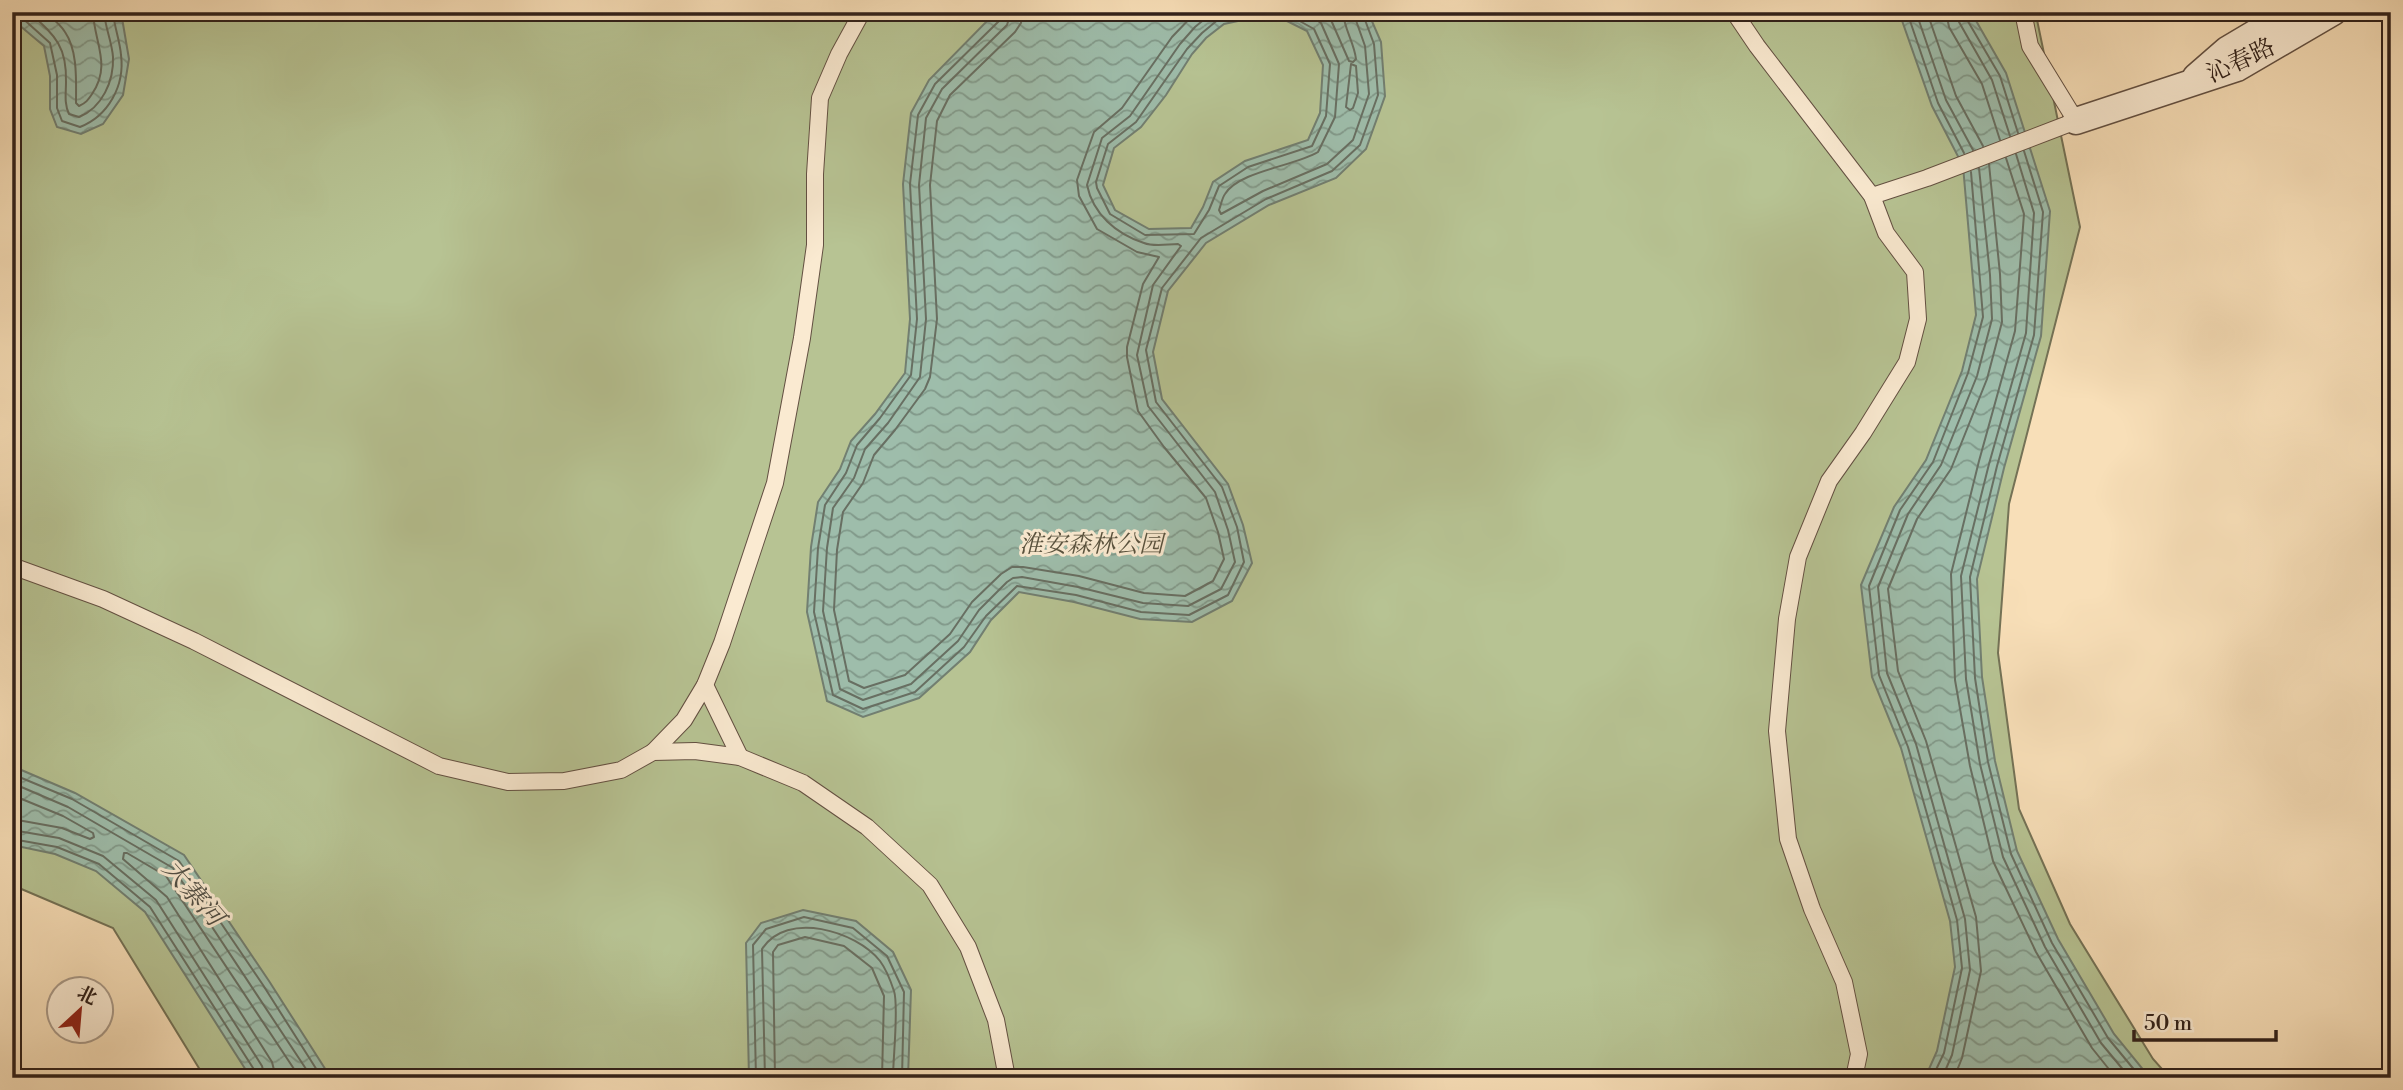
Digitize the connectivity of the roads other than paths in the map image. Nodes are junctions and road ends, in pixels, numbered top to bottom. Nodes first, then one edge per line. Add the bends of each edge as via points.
1 (862, 12) edge
2 (1734, 12) edge
3 (2023, 12) edge
4 (2291, 12) edge
5 (2333, 12) edge
6 (2187, 85) junction
7 (2076, 121) junction
8 (1871, 196) junction
9 (12, 566) edge
10 (705, 685) junction
11 (653, 752) junction
12 (740, 757) junction
13 (1007, 1078) edge
14 (1854, 1078) edge

1 - 10 street via 820,98 815,245 775,483
2 - 8 street
3 - 7 street via 2030,46
4 - 6 street, 沁春路 via 2227,50
5 - 6 street, 沁春路 via 2237,68
6 - 7 street
7 - 8 street
8 - 14 street via 1885,233 1915,272 1918,319 1907,362 1829,481 1798,557 1777,731 1788,839 1844,982 1859,1054
9 - 11 street via 103,599 194,641 439,766 508,782 564,781 621,770
10 - 11 street via 684,720
10 - 12 street
11 - 12 street
12 - 13 street via 803,783 867,827 930,885 968,947 996,1020

